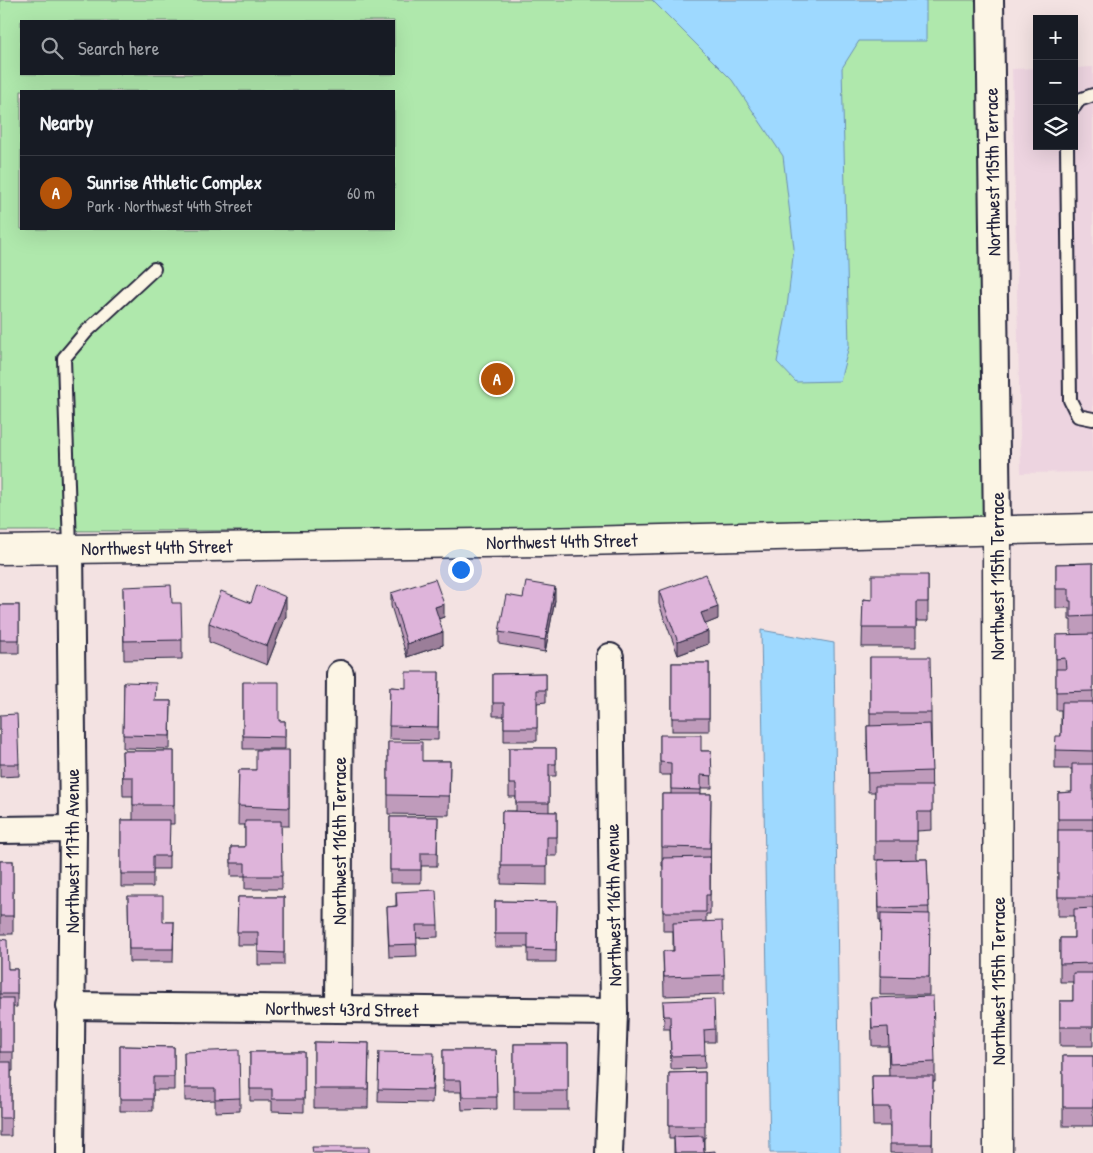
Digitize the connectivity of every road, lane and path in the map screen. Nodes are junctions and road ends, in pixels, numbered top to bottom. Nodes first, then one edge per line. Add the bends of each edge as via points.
1 (990, 0) edge
2 (1093, 95) edge
3 (1075, 105) edge
4 (1067, 150) edge
5 (154, 269) dead end
6 (1093, 419) edge
7 (1093, 528) edge
8 (997, 530) junction
9 (70, 548) junction
10 (0, 550) edge
11 (610, 657) dead end
12 (340, 674) dead end
13 (73, 829) junction
14 (0, 830) edge
15 (70, 1006) junction
16 (338, 1009) junction
17 (614, 1012) junction
18 (70, 1153) edge
19 (609, 1153) edge
20 (998, 1153) edge

1 - 8 street, Northwest 115th Terrace
2 - 3 lane via 1079,100
4 - 6 lane via 1070,400 1078,416
5 - 9 lane via 86,332 64,358
7 - 8 street, Northwest 44th Street
8 - 9 street, Northwest 44th Street via 543,542
8 - 20 street, Northwest 115th Terrace
9 - 10 street, Northwest 44th Street
9 - 13 street, Northwest 117th Avenue
11 - 17 street, Northwest 116th Avenue
12 - 16 street, Northwest 116th Terrace
13 - 14 street
13 - 15 street, Northwest 117th Avenue
15 - 16 street, Northwest 43rd Street
15 - 18 street, Northwest 117th Avenue
16 - 17 street, Northwest 43rd Street
17 - 19 street, Northwest 116th Avenue

